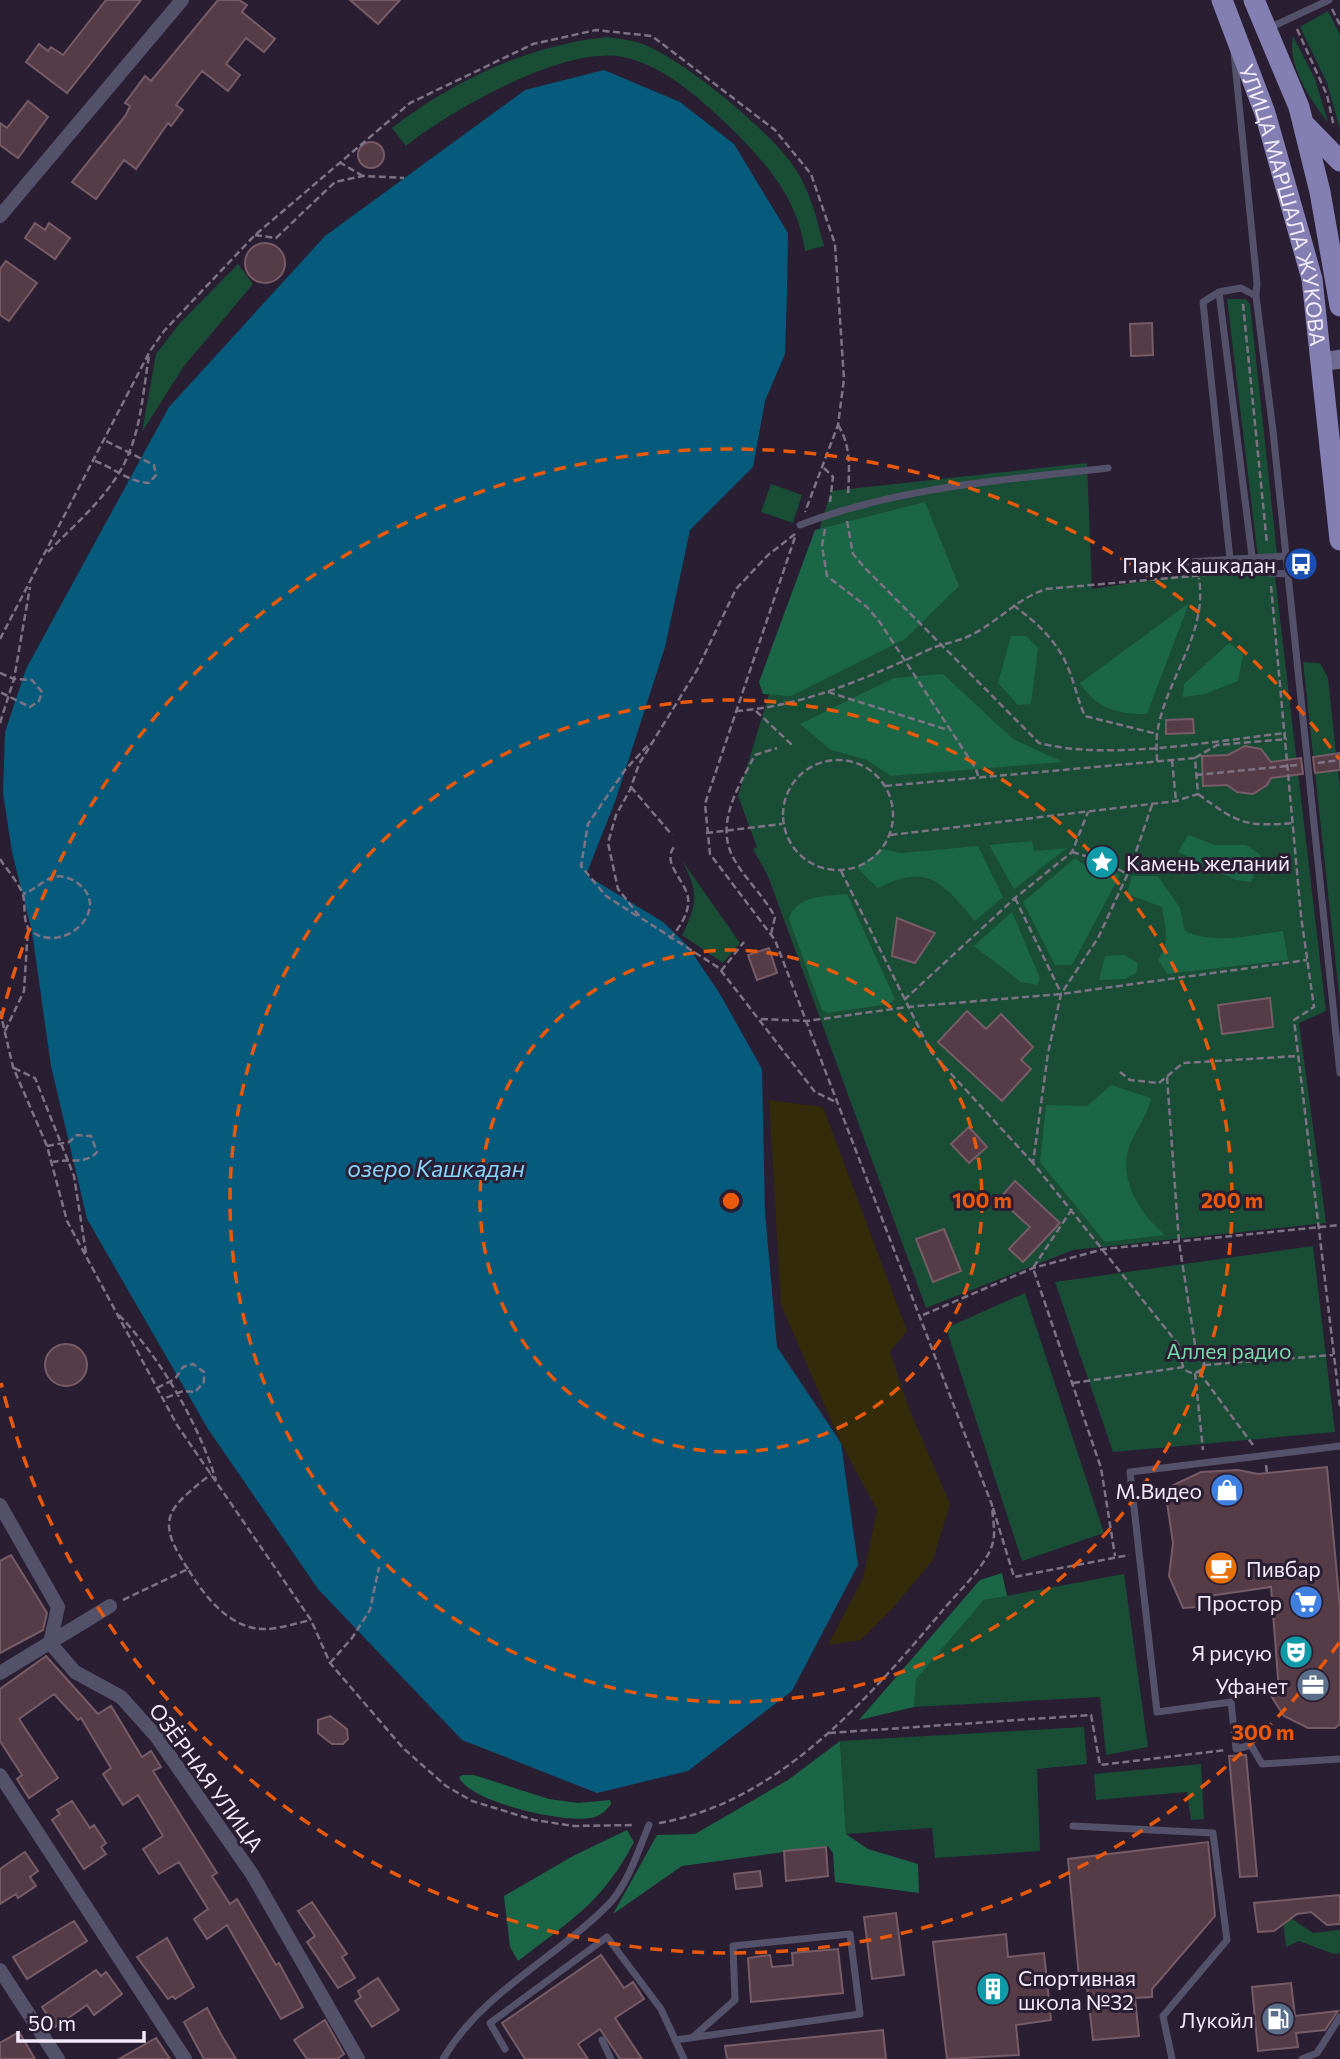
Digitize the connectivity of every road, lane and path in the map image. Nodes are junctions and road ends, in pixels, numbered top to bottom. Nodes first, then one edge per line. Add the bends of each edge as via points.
1 (182, 0) edge
2 (1222, 0) edge
3 (1254, 0) edge
4 (1330, 3) edge
5 (1293, 18) junction
6 (1230, 20) junction
7 (1340, 25) edge
8 (1266, 29) junction
9 (1303, 123) junction
10 (1335, 129) dead end
11 (1340, 160) edge
12 (339, 161) junction
13 (363, 176) junction
14 (404, 178) dead end
15 (0, 216) edge
16 (255, 235) junction
17 (1241, 288) junction
18 (1219, 292) junction
19 (1256, 296) junction
20 (1340, 306) edge
21 (150, 351) junction
22 (1331, 360) edge
23 (838, 425) junction
24 (104, 440) junction
25 (128, 454) junction
26 (94, 460) junction
27 (824, 468) junction
28 (1108, 468) dead end
29 (119, 471) junction
30 (848, 508) junction
31 (828, 514) junction
32 (798, 528) junction
33 (1340, 540) edge
34 (46, 555) junction
35 (1286, 556) junction
36 (1268, 557) junction
37 (1253, 558) junction
38 (1230, 559) junction
39 (1188, 562) dead end
40 (1230, 572) dead end
41 (1270, 573) junction
42 (1288, 574) junction
43 (1199, 578) junction
44 (30, 583) junction
45 (1013, 605) junction
46 (0, 639) edge
47 (942, 645) junction
48 (904, 662) junction
49 (0, 673) edge
50 (14, 679) junction
51 (0, 692) edge
52 (828, 692) junction
53 (8, 696) junction
54 (755, 709) junction
55 (736, 710) junction
56 (0, 723) edge
57 (949, 730) junction
58 (1286, 733) junction
59 (1157, 734) junction
60 (654, 737) junction
61 (1287, 739) junction
62 (792, 745) dead end
63 (1157, 746) junction
64 (777, 748) dead end
65 (1195, 758) junction
66 (1172, 760) junction
67 (1340, 760) edge
68 (1157, 761) junction
69 (1313, 763) dead end
70 (1299, 765) dead end
71 (1196, 775) junction
72 (979, 779) junction
73 (885, 786) junction
74 (631, 788) junction
75 (1198, 794) junction
76 (1176, 801) junction
77 (1152, 804) junction
78 (1088, 812) junction
79 (1294, 823) junction
80 (783, 824) junction
81 (727, 830) junction
82 (706, 833) junction
83 (672, 835) dead end
84 (890, 835) junction
85 (675, 846) dead end
86 (1072, 852) junction
87 (0, 859) edge
88 (1093, 859) junction
89 (1109, 864) junction
90 (841, 871) junction
91 (1127, 874) junction
92 (23, 894) junction
93 (1015, 898) junction
94 (642, 918) junction
95 (28, 927) junction
96 (771, 934) junction
97 (670, 939) junction
98 (744, 942) dead end
99 (1307, 960) junction
100 (721, 971) junction
101 (1061, 994) junction
102 (903, 1001) junction
103 (906, 1007) junction
104 (0, 1011) edge
105 (761, 1019) junction
106 (807, 1021) junction
107 (4, 1032) junction
108 (1298, 1056) junction
109 (13, 1067) junction
110 (1119, 1072) dead end
111 (1340, 1073) edge
112 (1167, 1077) junction
113 (839, 1103) junction
114 (61, 1144) junction
115 (47, 1146) junction
116 (67, 1160) junction
117 (51, 1162) junction
118 (1033, 1163) junction
119 (1072, 1209) junction
120 (1340, 1225) edge
121 (1319, 1227) junction
122 (1179, 1241) junction
123 (1104, 1249) junction
124 (86, 1256) junction
125 (1033, 1268) junction
126 (116, 1311) junction
127 (921, 1316) junction
128 (1196, 1351) junction
129 (1186, 1354) junction
130 (1333, 1355) junction
131 (1204, 1364) junction
132 (1184, 1367) junction
133 (1197, 1372) junction
134 (170, 1382) junction
135 (1073, 1383) junction
136 (157, 1388) junction
137 (176, 1393) junction
138 (163, 1399) junction
139 (1340, 1406) edge
140 (1340, 1446) edge
141 (1262, 1456) junction
142 (1204, 1463) junction
143 (211, 1474) junction
144 (217, 1483) junction
145 (0, 1505) edge
146 (992, 1505) junction
147 (379, 1567) dead end
148 (188, 1569) junction
149 (110, 1606) joint
150 (312, 1620) junction
151 (50, 1643) junction
152 (330, 1663) junction
153 (0, 1673) edge
154 (829, 1732) junction
155 (1236, 1749) junction
156 (1340, 1759) edge
157 (0, 1776) edge
158 (649, 1825) junction
159 (1073, 1826) dead end
160 (0, 1970) edge
161 (1340, 2017) edge
162 (693, 2037) junction
163 (602, 2040) dead end
164 (675, 2040) junction
165 (505, 2049) dead end
166 (58, 2059) edge
167 (185, 2059) edge
168 (358, 2059) edge
169 (443, 2059) edge
170 (611, 2059) edge
171 (684, 2059) edge
172 (1172, 2059) edge
173 (1302, 2059) edge

1 - 15 street
2 - 6 main road, УЛИЦА МАРШАЛА ЖУКОВА
3 - 8 main road, УЛИЦА МАРШАЛА ЖУКОВА
4 - 5 lane
4 - 7 path
5 - 8 lane
5 - 10 path via 1327,95
6 - 19 lane
6 - 22 main road, УЛИЦА МАРШАЛА ЖУКОВА via 1265,113
8 - 9 main road, УЛИЦА МАРШАЛА ЖУКОВА
9 - 11 main road
9 - 20 main road, УЛИЦА МАРШАЛА ЖУКОВА
12 - 13 path
12 - 16 path
12 - 23 path via 410,103 533,44 596,30 652,36 775,130 811,174 835,244 844,379
13 - 14 path
13 - 16 path via 335,182 276,238
16 - 21 path
17 - 18 lane
17 - 19 lane
17 - 36 path
18 - 37 lane
18 - 38 lane via 1203,302
19 - 35 lane
21 - 24 path
21 - 25 path
22 - 33 main road, УЛИЦА МАРШАЛА ЖУКОВА
23 - 27 path
23 - 30 path via 849,455
24 - 25 path
24 - 26 path
25 - 29 path
25 - 29 path via 154,465 156,475 149,483 133,482
26 - 29 path
26 - 34 path
27 - 31 path via 833,477
27 - 32 path
28 - 30 lane via 933,487
29 - 34 path via 106,492
30 - 31 lane
30 - 47 path via 847,532 853,554
31 - 32 lane
31 - 48 path via 821,545 827,576 867,607
32 - 55 path
32 - 60 path via 736,589 697,670
34 - 44 path
35 - 36 lane
35 - 42 lane
36 - 37 lane
37 - 38 lane
37 - 41 lane via 1254,572
38 - 39 lane
40 - 43 path
41 - 42 lane
41 - 58 path
42 - 111 lane
43 - 45 path via 1046,589
43 - 59 path via 1199,620
44 - 46 path
44 - 50 path
45 - 47 path via 968,636
45 - 59 path via 1051,638 1067,665 1086,716
47 - 48 path
47 - 63 path via 1039,744 1068,751
48 - 52 path
48 - 57 path
49 - 50 path
50 - 53 path
50 - 53 path via 39,685 39,701 30,708
51 - 53 path
52 - 54 path
52 - 57 path
53 - 56 path
54 - 55 path
54 - 62 path
55 - 82 path via 705,804
57 - 72 path
58 - 61 path
58 - 63 path
59 - 63 path
60 - 74 path
60 - 94 path via 587,824 581,866 606,896
61 - 65 path via 1217,745
61 - 79 path
63 - 68 path
64 - 81 path via 755,755 731,801
65 - 66 path
65 - 71 path
66 - 68 path
66 - 76 path
67 - 69 path
68 - 72 path
70 - 71 path
71 - 75 path
72 - 73 path
73 - 80 path via 860,764 827,760 797,776 782,807
73 - 84 path via 893,810
74 - 83 path
74 - 94 path via 608,843 618,889
75 - 76 path
75 - 79 path via 1239,822 1253,826
76 - 77 path
77 - 78 path
77 - 91 path
78 - 84 path
78 - 86 path
79 - 99 path
80 - 81 path
80 - 90 path via 796,855 825,870
81 - 82 path
81 - 96 path via 733,859 775,917
82 - 96 path via 710,854
84 - 90 path via 871,860
85 - 97 path via 670,862 689,900 685,918
86 - 88 path
86 - 93 path
87 - 92 path
88 - 89 path via 1098,869
88 - 89 path via 1102,854
89 - 91 path
90 - 102 path
91 - 101 path via 1098,938
92 - 95 path
92 - 95 path via 54,876 70,878 88,894 91,906 76,932 48,939
93 - 101 path
93 - 102 path
94 - 97 path
95 - 107 path via 24,990
96 - 106 path
97 - 100 path
98 - 100 path
99 - 101 path
99 - 108 path via 1314,1007 1294,1020
100 - 105 path
101 - 103 path
101 - 118 path
102 - 103 path
103 - 106 path
103 - 118 path via 931,1052
104 - 107 path
105 - 106 path
105 - 113 path via 815,1091
106 - 113 path
107 - 109 path
108 - 112 path via 1183,1063
108 - 121 path
109 - 114 path via 35,1079
109 - 115 path
110 - 112 path via 1130,1080 1159,1083
112 - 122 path
113 - 127 path
114 - 115 path
114 - 116 path
114 - 116 path via 77,1135 90,1136 95,1143 97,1152 92,1158
115 - 117 path
116 - 117 path
116 - 124 path via 74,1175
117 - 124 path via 67,1220
118 - 119 path
119 - 123 path
119 - 125 path
120 - 121 path
121 - 122 path
121 - 130 path
122 - 123 path
122 - 128 path
123 - 125 path
123 - 129 path
124 - 126 path
125 - 127 path
125 - 135 path
126 - 134 path via 138,1334
126 - 136 path
127 - 146 path
128 - 129 path
128 - 131 path
129 - 132 path
130 - 131 path
130 - 139 path
131 - 133 path
132 - 133 path
132 - 135 path
133 - 141 path
133 - 142 path
134 - 136 path
134 - 137 path
134 - 137 path via 183,1367 193,1364 204,1372 205,1382 195,1392
135 - 146 path via 1101,1468 1115,1556 1014,1577
136 - 138 path
137 - 138 path
137 - 144 path via 207,1451
138 - 143 path
140 - 141 lane
141 - 142 lane
142 - 155 lane via 1129,1472 1138,1555 1157,1712 1231,1702
143 - 144 path
143 - 148 path via 176,1503 167,1528
144 - 150 path
145 - 151 street via 58,1606
146 - 154 path via 993,1542 975,1572 925,1632
147 - 152 path via 370,1610
148 - 149 path
148 - 150 path via 202,1592 226,1616 248,1626 267,1629
149 - 151 street
150 - 152 path
151 - 153 street
151 - 168 street, ОЗЁРНАЯ УЛИЦА via 75,1672 121,1698 156,1736 252,1874
152 - 158 path via 403,1748 446,1786 472,1801 534,1820 574,1826
154 - 155 path via 1091,1715 1100,1765
154 - 158 path via 784,1768 731,1799 689,1818
155 - 156 lane via 1251,1745 1262,1764
157 - 167 street
158 - 169 lane via 610,1904 489,2003 453,2041
159 - 172 lane via 1213,1833 1227,1940 1163,2016
160 - 166 street
161 - 173 lane via 1317,2053
162 - 162 lane via 860,2014 850,1934 733,1946 735,2000
162 - 164 lane
163 - 170 lane
164 - 165 lane via 661,2008 607,1937 490,2024
164 - 171 lane

